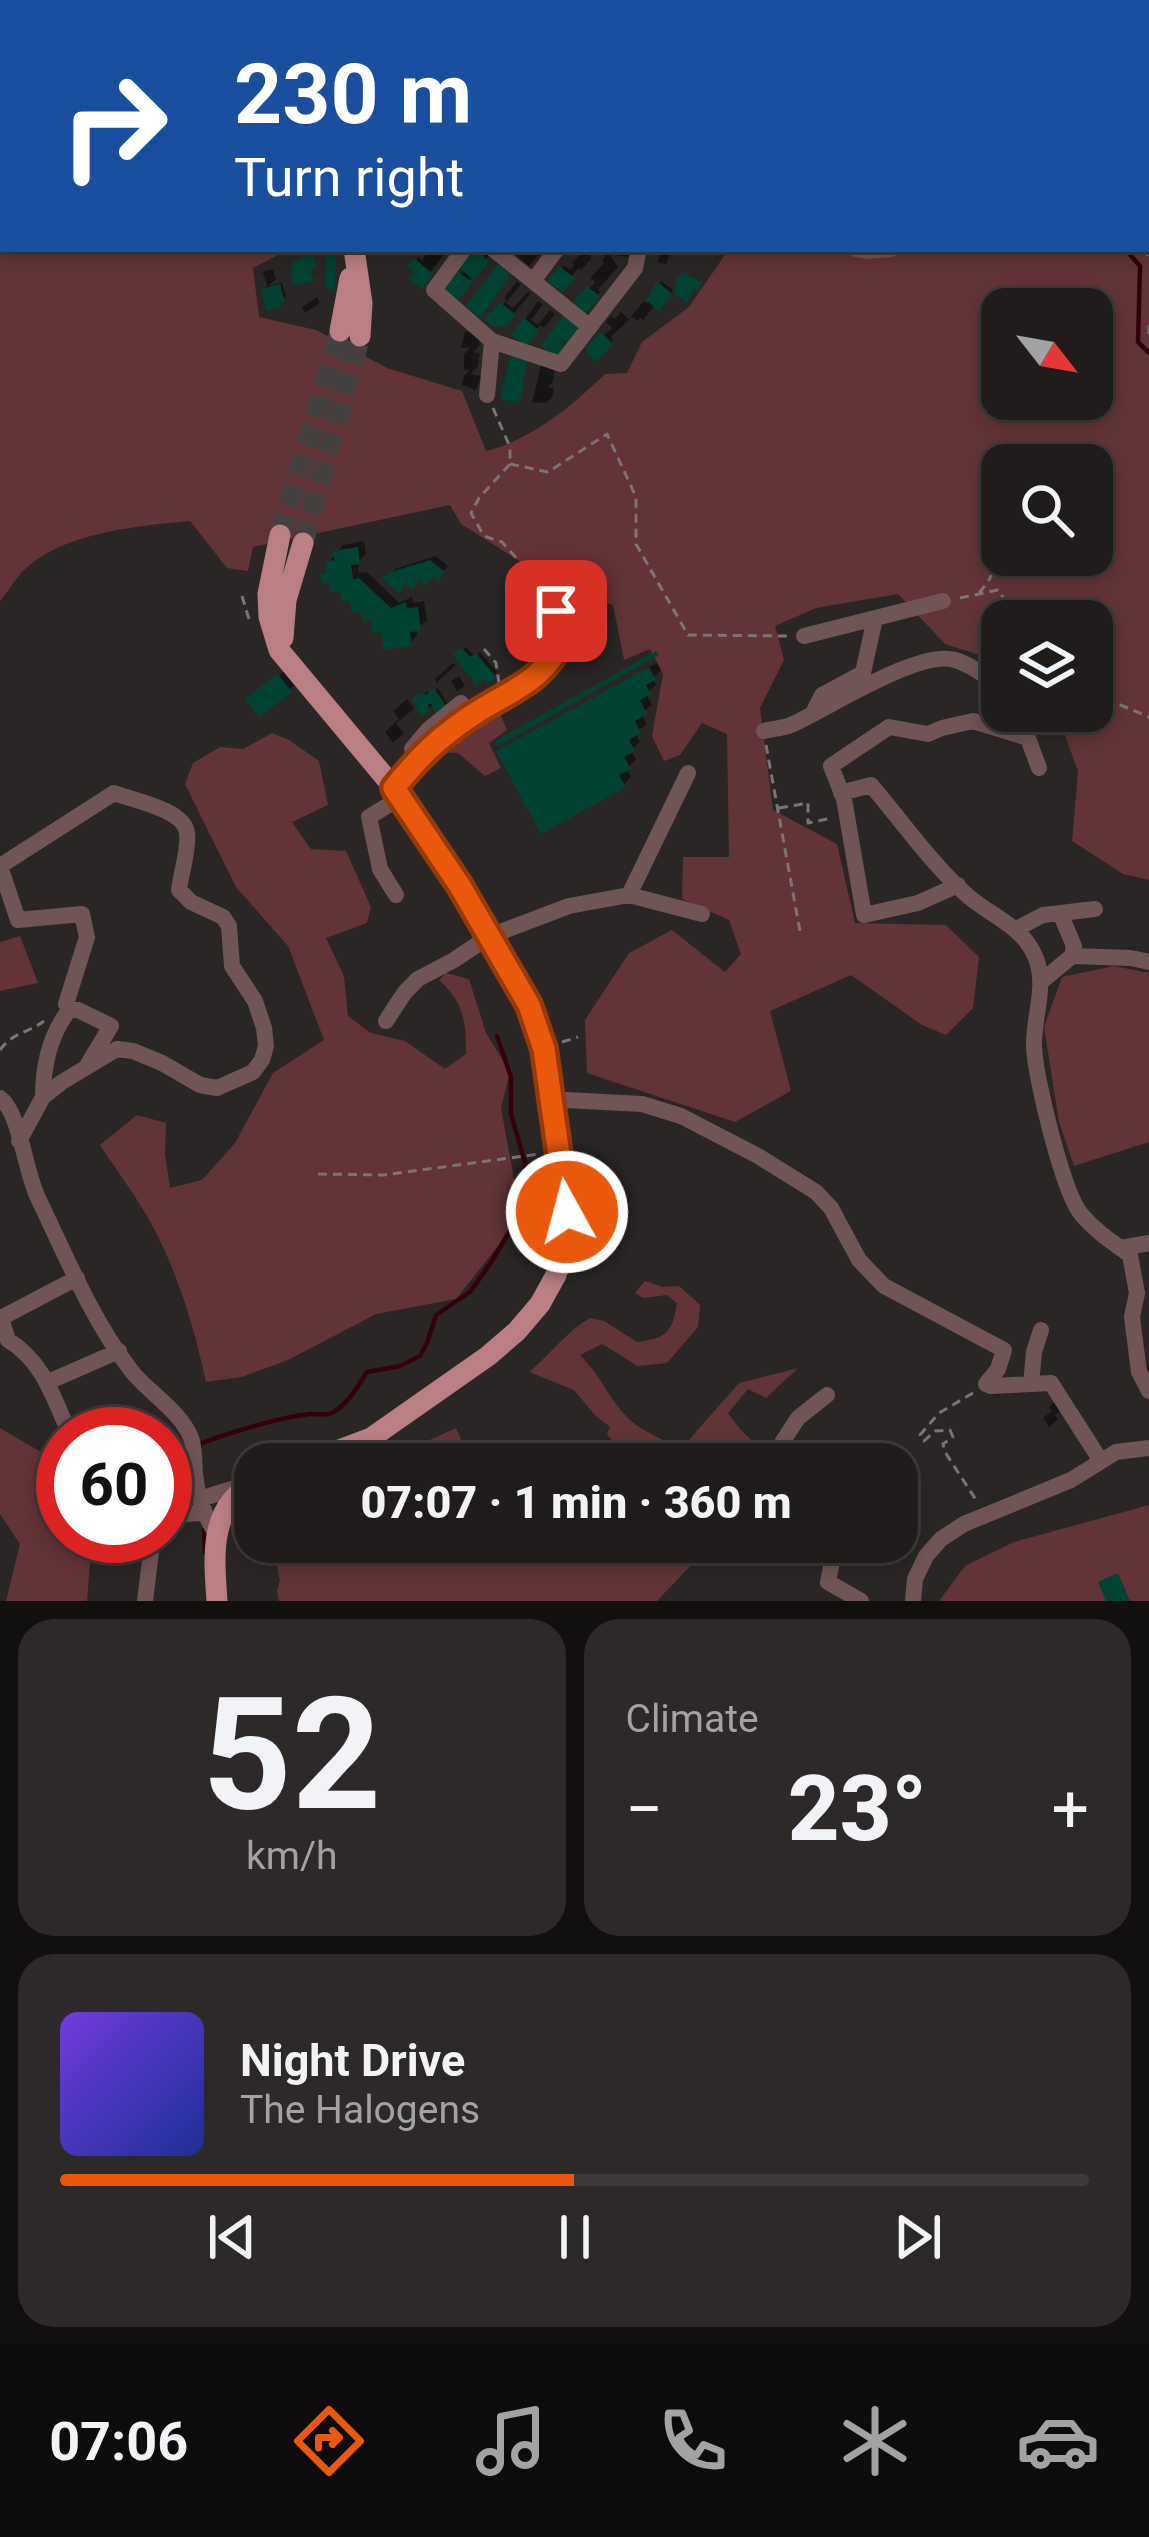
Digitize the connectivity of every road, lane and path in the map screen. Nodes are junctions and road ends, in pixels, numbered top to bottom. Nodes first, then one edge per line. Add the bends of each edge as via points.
1 (353, 252) edge
2 (462, 252) edge
3 (497, 252) edge
4 (554, 252) edge
5 (638, 252) edge
6 (532, 280) junction
7 (1149, 325) edge
8 (590, 327) junction
9 (350, 333) tunnel mouth
10 (1149, 337) edge
11 (492, 341) junction
12 (487, 395) joint
13 (511, 464) junction
14 (280, 535) tunnel mouth
15 (303, 543) tunnel mouth
16 (993, 576) edge
17 (538, 582) joint
18 (977, 595) junction
19 (242, 596) dead end
20 (1005, 600) edge
21 (944, 601) joint
22 (875, 618) junction
23 (261, 619) dead end
24 (804, 636) joint
25 (484, 649) dead end
26 (288, 662) junction
27 (981, 673) edge
28 (497, 686) dead end
29 (1113, 701) edge
30 (460, 703) dead end
31 (813, 713) junction
32 (1149, 716) edge
33 (764, 731) joint
34 (1026, 732) edge
35 (1028, 738) junction
36 (420, 754) junction
37 (1039, 768) dead end
38 (688, 773) dead end
39 (397, 793) junction
40 (841, 793) junction
41 (778, 808) junction
42 (845, 814) junction
43 (962, 890) junction
44 (396, 895) dead end
45 (629, 895) junction
46 (1095, 909) dead end
47 (1060, 913) junction
48 (702, 914) dead end
49 (1016, 929) junction
50 (490, 936) junction
51 (801, 937) dead end
52 (1072, 956) junction
53 (1149, 962) edge
54 (1042, 981) junction
55 (70, 1009) junction
56 (386, 1021) dead end
57 (56, 1026) junction
58 (0, 1050) edge
59 (86, 1068) junction
60 (0, 1097) edge
61 (44, 1097) junction
62 (552, 1103) junction
63 (19, 1141) junction
64 (521, 1156) dead end
65 (318, 1174) dead end
66 (1149, 1243) edge
67 (1121, 1248) junction
68 (77, 1278) junction
69 (1041, 1330) dead end
70 (119, 1351) junction
71 (48, 1382) junction
72 (986, 1384) junction
73 (1031, 1384) junction
74 (1149, 1391) edge
75 (827, 1395) dead end
76 (59, 1407) edge
77 (358, 1443) edge
78 (785, 1443) edge
79 (1148, 1443) edge
80 (1101, 1461) junction
81 (234, 1491) edge
82 (234, 1497) edge
83 (201, 1506) junction
84 (192, 1508) edge
85 (986, 1515) junction
86 (216, 1534) junction
87 (150, 1563) edge
88 (832, 1563) edge
89 (145, 1601) edge
90 (218, 1601) edge
91 (861, 1601) edge
92 (913, 1601) edge

1 - 9 main road
2 - 11 street via 434,290
3 - 6 street
4 - 6 street
5 - 8 street
6 - 8 street
7 - 10 path
8 - 11 street via 561,364
11 - 12 street
12 - 13 path
13 - 17 path via 471,514 484,536 502,542
13 - 24 path via 548,472 607,434 636,497 636,544 688,635
14 - 26 main road via 268,594 273,636
15 - 26 main road via 282,621
16 - 18 path
17 - 36 street via 565,636 555,656
18 - 20 path via 998,590
18 - 21 path
19 - 23 path via 250,619
21 - 22 street
22 - 24 street
22 - 31 street via 863,674 822,694
25 - 28 path via 496,662
26 - 39 main road
27 - 31 street via 931,659
29 - 32 path
30 - 36 street via 412,749
31 - 33 street
33 - 41 path
34 - 35 street
35 - 37 street
35 - 40 street via 973,721 928,734 890,727 831,766
36 - 39 street
38 - 45 street
39 - 44 street via 369,818 380,869
39 - 50 main road
40 - 42 street
40 - 43 street via 871,785
41 - 42 path via 808,803 808,823
41 - 51 path
42 - 43 street via 864,914
43 - 49 street
45 - 48 street
45 - 50 street via 569,906
46 - 47 street
47 - 49 street
47 - 52 street
49 - 54 street
50 - 56 street via 418,979
50 - 62 main road via 529,1005
52 - 53 street
52 - 54 street
54 - 67 street via 1037,1073 1064,1177 1077,1210
55 - 57 street
55 - 59 street via 111,1026
55 - 59 street via 87,937 82,914 18,920 0,866 114,793 176,815 188,834 179,890 229,926 232,966 264,1028 262,1060 217,1088 134,1051 117,1049
57 - 58 path via 45,1020
57 - 61 street
59 - 61 street
60 - 63 street via 15,1115
61 - 63 street
62 - 72 street via 642,1104 681,1116 816,1192 884,1286 1004,1350
62 - 77 main road via 567,1241 540,1304 488,1355
63 - 68 street
64 - 65 path via 384,1175
66 - 67 street
67 - 74 street via 1130,1255 1138,1372
68 - 70 street
68 - 71 street via 1,1318 8,1340
69 - 73 street
70 - 71 street
70 - 83 street via 190,1434
71 - 76 street
72 - 73 street
72 - 85 path via 920,1435 924,1441 950,1430 945,1452
73 - 80 street via 1051,1383
75 - 78 street via 798,1418
79 - 80 street
80 - 85 street
81 - 83 street
82 - 86 main road
83 - 84 street
83 - 86 street
85 - 92 street via 926,1556
86 - 90 main road
87 - 89 street
88 - 91 street via 829,1582

